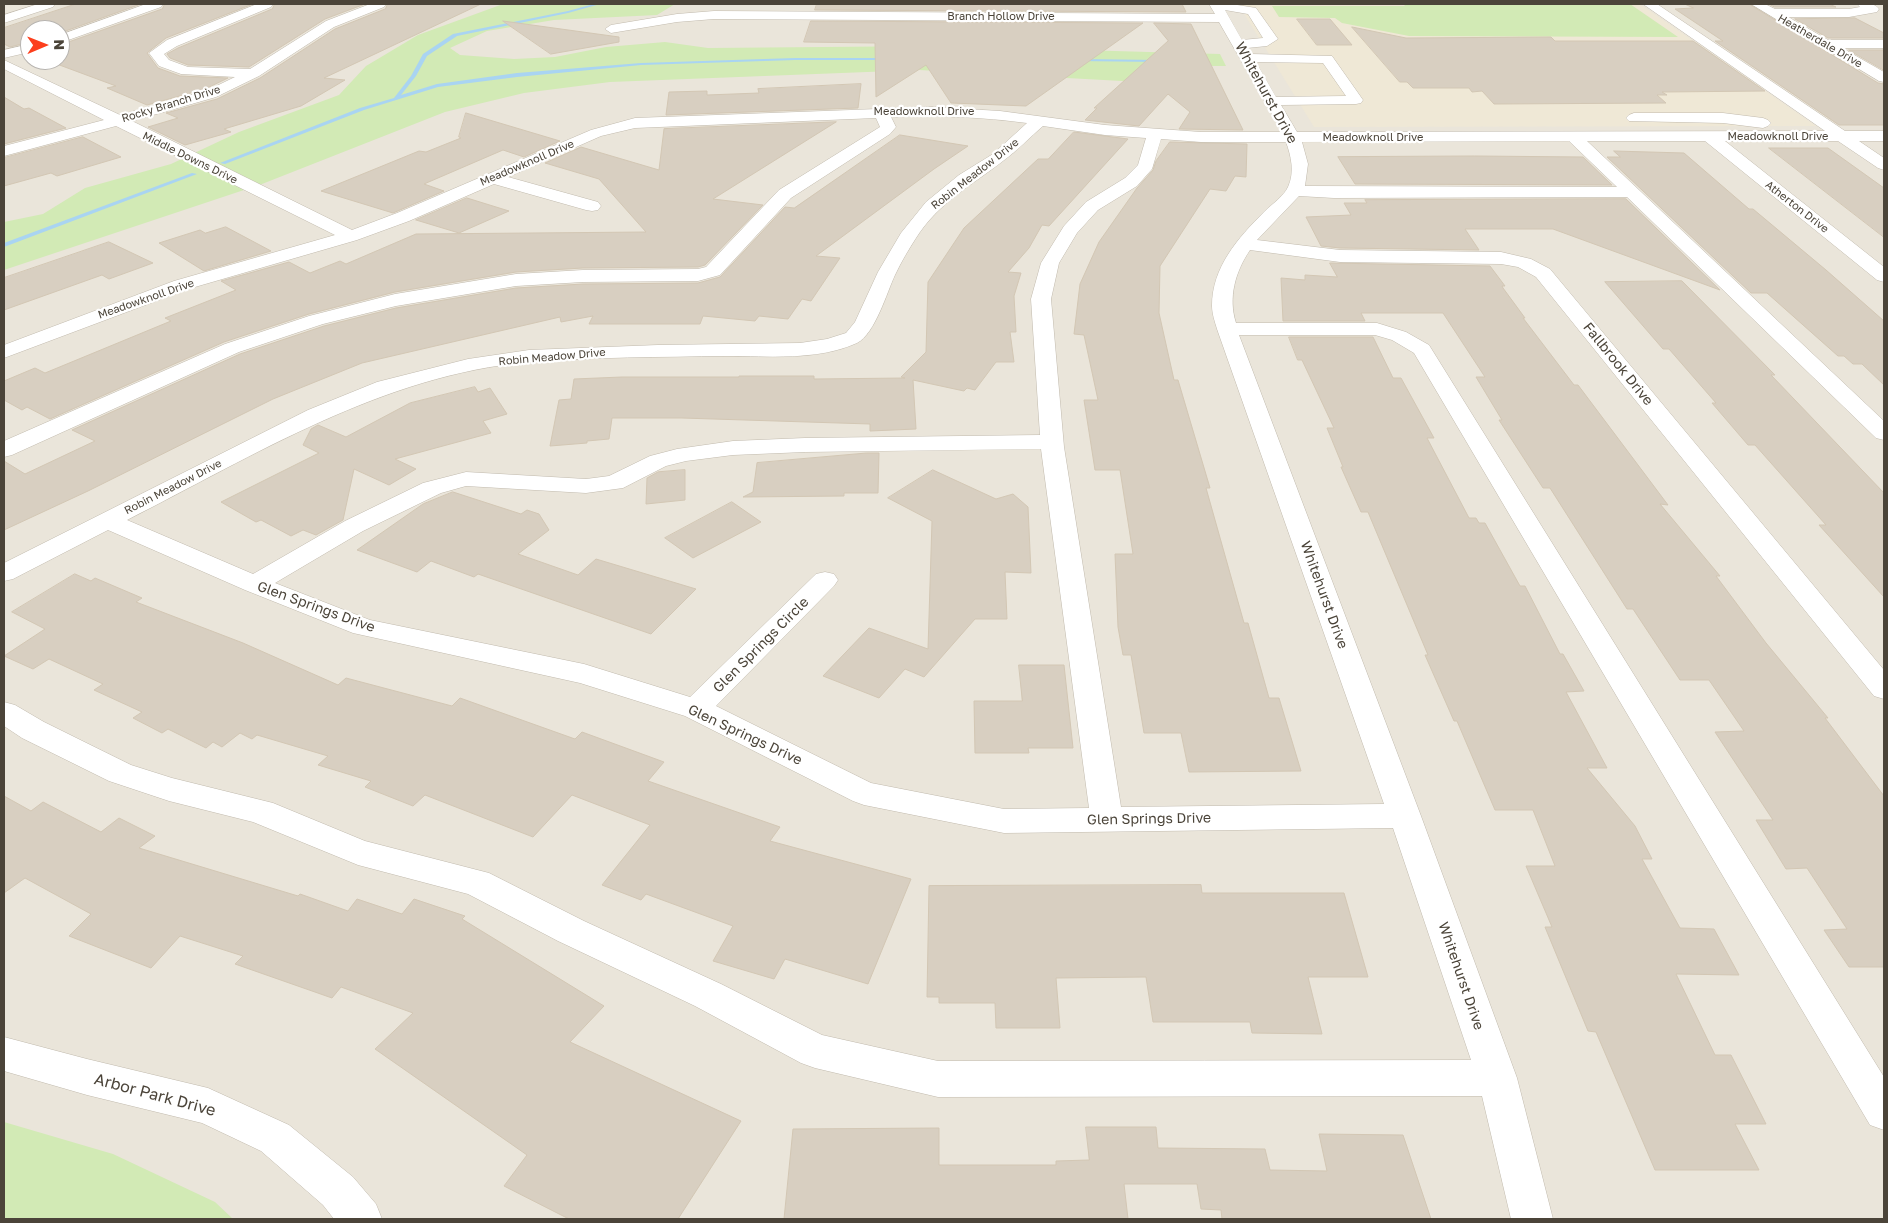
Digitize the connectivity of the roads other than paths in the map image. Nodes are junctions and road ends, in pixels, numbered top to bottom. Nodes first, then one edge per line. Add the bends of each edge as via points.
1 (49, 4) edge
2 (157, 4) edge
3 (267, 4) edge
4 (380, 4) edge
5 (1649, 4) edge
6 (1756, 4) edge
7 (1863, 4) edge
8 (1219, 9) edge
9 (780, 10) edge
10 (1773, 13) junction
11 (4, 19) edge
12 (611, 29) dead end
13 (70, 35) edge
14 (1825, 44) junction
15 (1884, 44) edge
16 (20, 50) edge
17 (1243, 51) junction
18 (4, 54) edge
19 (1293, 59) junction
20 (4, 64) edge
21 (254, 73) junction
22 (1302, 73) dead end
23 (1884, 78) edge
24 (1312, 87) dead end
25 (1272, 101) junction
26 (1322, 101) junction
27 (881, 112) junction
28 (1617, 118) dead end
29 (1040, 120) junction
30 (116, 122) junction
31 (1466, 123) dead end
32 (1154, 134) junction
33 (1810, 136) junction
34 (1842, 136) junction
35 (1884, 136) edge
36 (1574, 137) junction
37 (1710, 137) junction
38 (1293, 138) junction
39 (1446, 138) junction
40 (4, 151) edge
41 (1884, 165) edge
42 (492, 178) junction
43 (1295, 191) junction
44 (1631, 192) junction
45 (592, 206) dead end
46 (351, 236) junction
47 (1243, 244) junction
48 (1884, 276) edge
49 (1228, 329) junction
50 (4, 352) edge
51 (1884, 433) edge
52 (1052, 442) junction
53 (4, 450) edge
54 (107, 521) junction
55 (4, 573) edge
56 (825, 580) dead end
57 (254, 584) junction
58 (1884, 689) edge
59 (696, 709) junction
60 (4, 712) edge
61 (1404, 816) junction
62 (1106, 819) junction
63 (4, 1054) edge
64 (1497, 1078) junction
65 (1884, 1112) edge
66 (361, 1219) edge
67 (1532, 1219) edge

1 - 11 street
2 - 13 street
3 - 21 street via 172,43 156,53 164,63 186,70
4 - 21 street, Rocky Branch Drive via 318,31
5 - 34 street
6 - 10 street, Heatherdale Drive
7 - 10 street via 1873,9 1849,13
8 - 9 street, Branch Hollow Drive
8 - 17 street, Whitehurst Drive
9 - 12 street, Branch Hollow Drive via 677,18
10 - 14 street, Heatherdale Drive
14 - 15 street
14 - 23 street, Heatherdale Drive
16 - 18 street
17 - 19 street
17 - 25 street, Whitehurst Drive
19 - 22 street
19 - 26 street via 1327,59 1356,100
20 - 30 street, Middle Downs Drive
21 - 30 street, Rocky Branch Drive via 211,94
24 - 26 street
25 - 26 street
25 - 38 street, Whitehurst Drive
27 - 29 street, Meadowknoll Drive via 968,112
27 - 42 street, Meadowknoll Drive via 635,124 596,133
27 - 53 street via 888,127 885,131 784,194 713,272 516,280 395,300 316,320 232,348
28 - 33 street via 1744,119
29 - 32 street, Meadowknoll Drive
29 - 54 street, Robin Meadow Drive via 999,157 932,206 910,233 886,272 864,323 853,337 831,345 800,349 594,352 529,356 468,365 384,387 316,415
30 - 40 street, Rocky Branch Drive
30 - 46 street, Middle Downs Drive
31 - 39 street
32 - 38 street, Meadowknoll Drive
32 - 52 street via 1146,166 1131,182 1092,206 1070,230 1050,263 1041,299
33 - 34 street, Meadowknoll Drive
33 - 37 street, Meadowknoll Drive
34 - 35 street, Meadowknoll Drive
34 - 41 street
36 - 37 street, Meadowknoll Drive
36 - 39 street, Meadowknoll Drive
36 - 44 street
37 - 48 street, Atherton Drive
38 - 39 street, Meadowknoll Drive
38 - 43 street, Whitehurst Drive via 1301,162
42 - 45 street
42 - 46 street, Meadowknoll Drive
43 - 44 street
43 - 47 street, Whitehurst Drive
44 - 51 street
46 - 50 street, Meadowknoll Drive via 181,285
47 - 49 street, Whitehurst Drive via 1227,272 1221,307
47 - 58 street, Fallbrook Drive via 1340,256 1501,258 1524,263 1543,273
49 - 61 street, Whitehurst Drive
49 - 65 street via 1377,329 1399,336 1422,349
52 - 57 street via 733,448 658,461 614,483 586,486 466,480 423,492 354,526
52 - 62 street
54 - 55 street, Robin Meadow Drive
54 - 57 street, Glen Springs Drive
56 - 59 street, Glen Springs Circle
57 - 59 street, Glen Springs Drive via 363,627 584,674
59 - 62 street, Glen Springs Drive via 864,793 1004,821
60 - 64 street via 120,773 261,812 358,852 478,883 815,1051 938,1079
61 - 62 street, Glen Springs Drive
61 - 64 street, Whitehurst Drive
63 - 66 street, Arbor Park Drive via 217,1110 275,1138 338,1191
64 - 67 street, Whitehurst Drive

